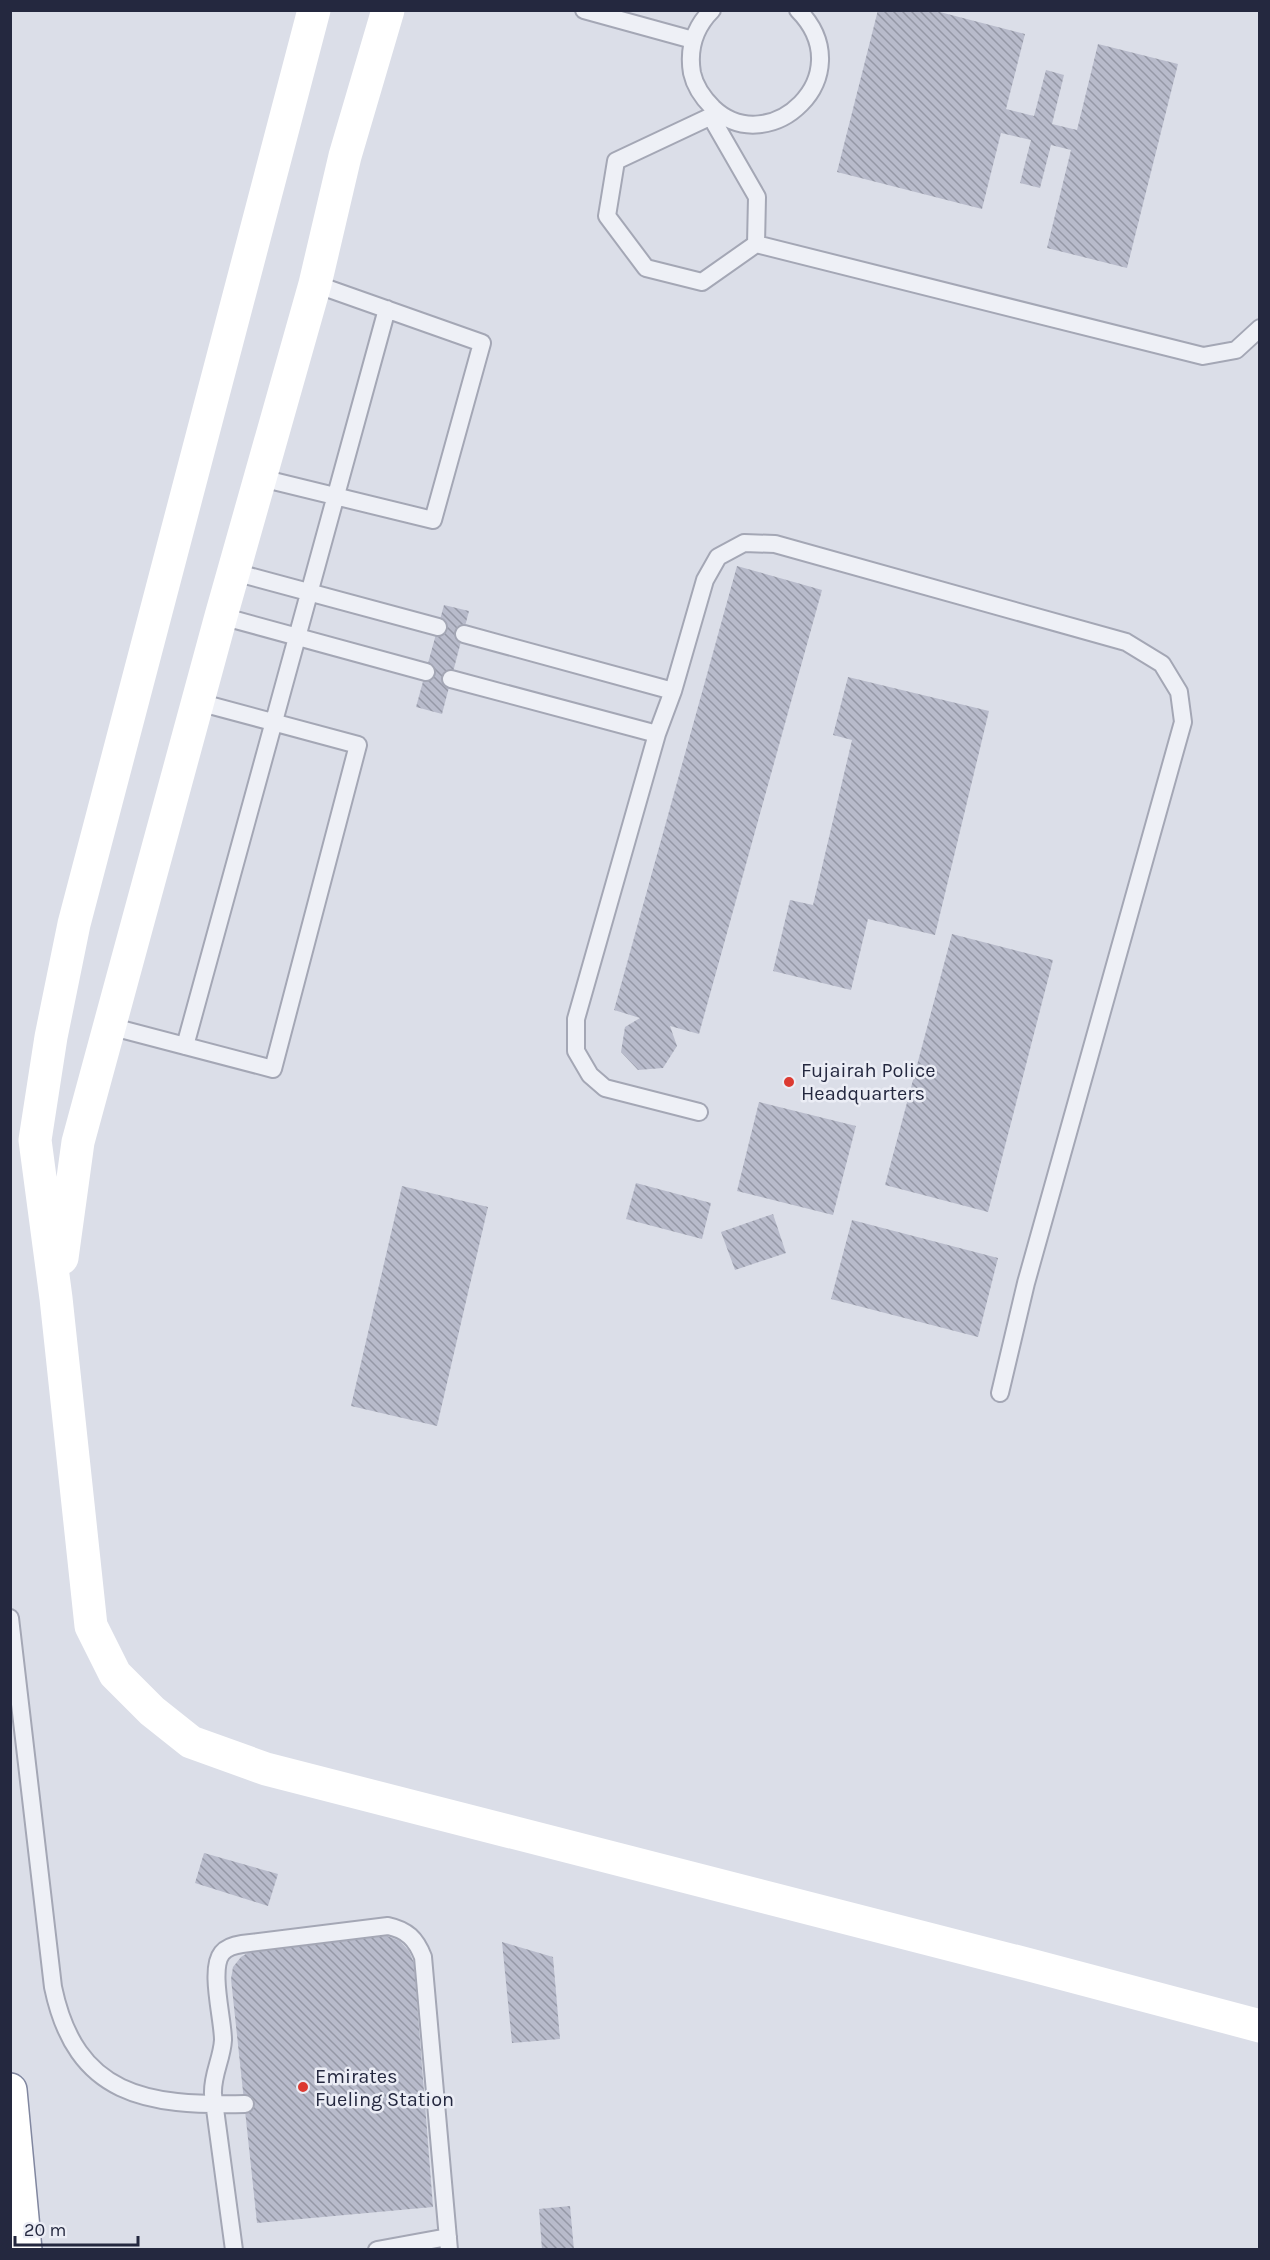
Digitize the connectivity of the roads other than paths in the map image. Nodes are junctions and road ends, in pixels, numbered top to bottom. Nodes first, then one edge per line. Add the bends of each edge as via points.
1 (314, 10) edge
2 (388, 10) edge
3 (584, 10) edge
4 (712, 10) edge
5 (798, 10) edge
6 (693, 40) junction
7 (718, 113) junction
8 (756, 244) junction
9 (315, 284) junction
10 (387, 309) junction
11 (1260, 327) edge
12 (261, 478) junction
13 (336, 496) junction
14 (234, 572) junction
15 (310, 593) junction
16 (221, 616) junction
17 (438, 627) dead end
18 (464, 634) dead end
19 (296, 636) junction
20 (426, 672) dead end
21 (451, 679) dead end
22 (673, 691) junction
23 (198, 702) junction
24 (274, 723) junction
25 (657, 734) junction
26 (109, 1026) junction
27 (185, 1046) junction
28 (699, 1112) dead end
29 (56, 1298) junction
30 (1000, 1393) dead end
31 (10, 1618) edge
32 (1260, 2026) edge
33 (10, 2090) edge
34 (245, 2104) dead end
35 (214, 2105) junction
36 (448, 2243) edge
37 (25, 2250) edge
38 (234, 2250) edge
39 (377, 2250) edge

1 - 29 main road via 74,924 51,1037 35,1140
2 - 9 main road via 345,156
3 - 6 lane
4 - 6 lane
5 - 7 lane via 816,37 820,57 818,77 809,96 795,111 757,124
6 - 7 lane via 690,60 694,80 703,98
7 - 8 lane via 715,124 757,197
7 - 8 lane via 616,161 607,216 646,268 702,282
8 - 11 lane via 1203,356 1236,350
9 - 10 lane
9 - 12 main road
10 - 13 lane
10 - 13 lane via 482,343 433,520
12 - 13 lane
12 - 14 main road
13 - 15 lane
14 - 15 lane
14 - 16 main road
15 - 17 lane
15 - 19 lane
16 - 19 lane
16 - 23 main road
18 - 22 lane
19 - 20 lane
19 - 24 lane
21 - 25 lane
22 - 25 lane
22 - 30 lane via 705,580 718,557 744,543 775,544 1126,642 1162,664 1179,692 1183,722 1026,1283
23 - 24 lane
23 - 26 main road
24 - 27 lane
24 - 27 lane via 358,745 273,1069
25 - 28 lane via 576,1019 576,1051 590,1075 605,1088
26 - 27 lane
26 - 29 main road via 78,1142
29 - 32 main road via 91,1626 115,1674 191,1743 266,1769
31 - 35 lane via 53,1987 63,2024 80,2055 113,2084 149,2099
33 - 37 main road
34 - 35 lane
35 - 36 lane via 213,2080 223,2040 217,1977 222,1953 242,1944 388,1926 410,1934 423,1957 430,2098
35 - 38 lane
36 - 39 lane

